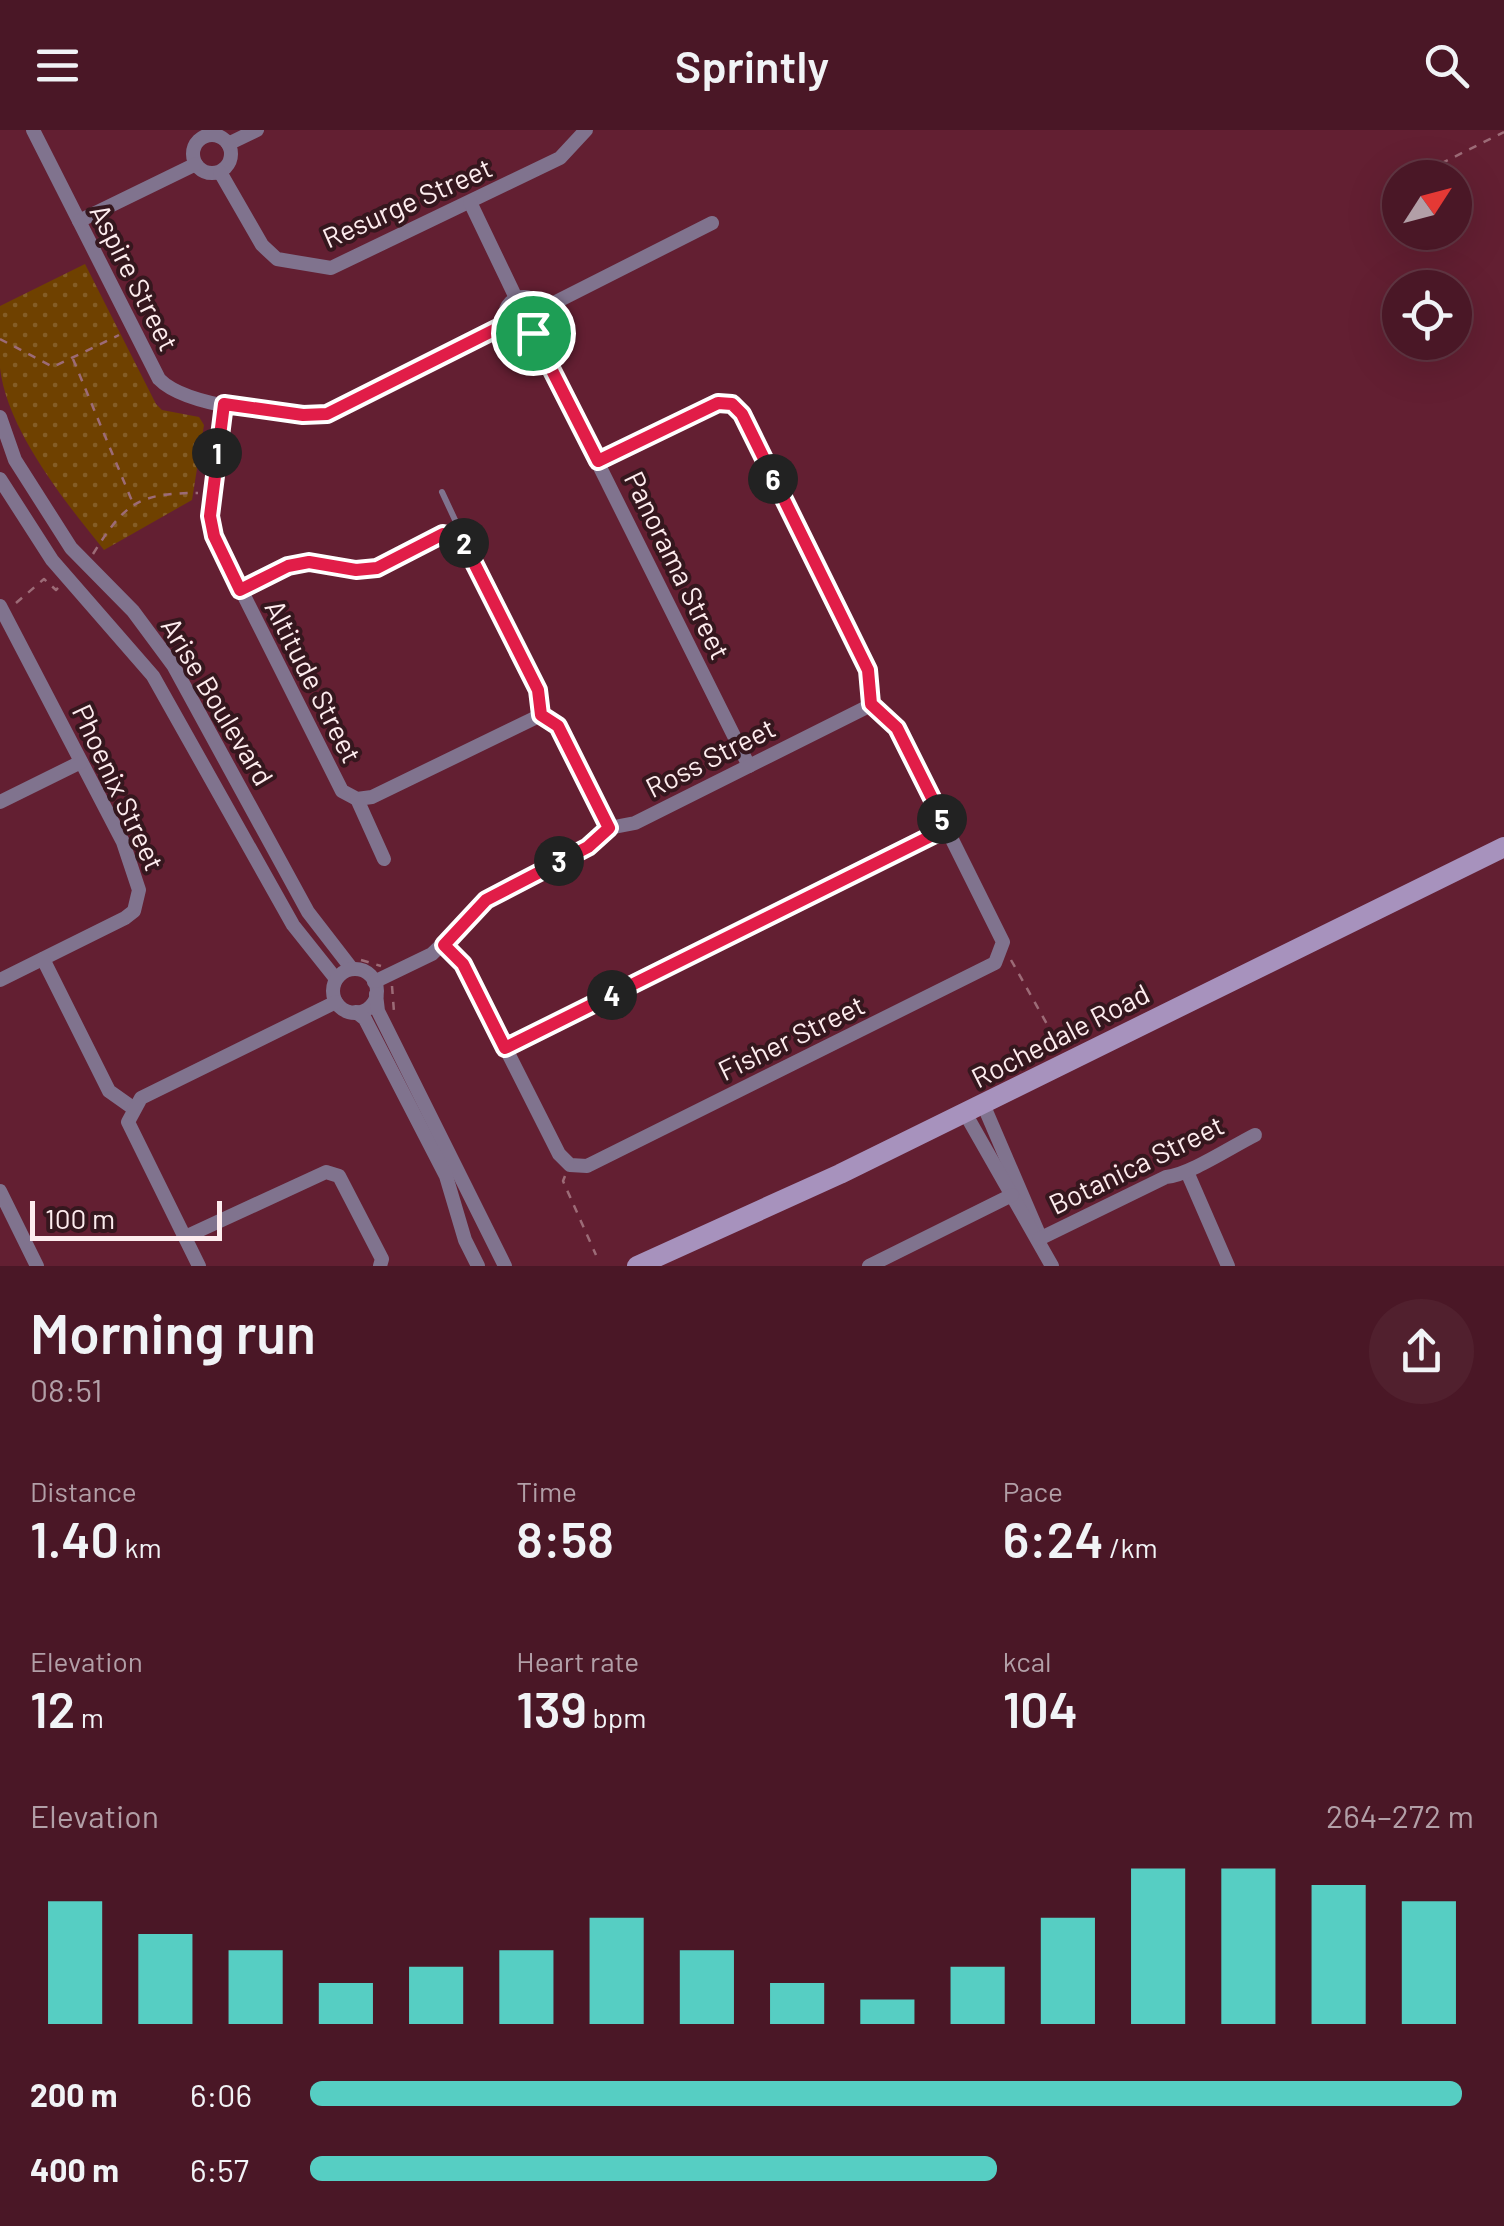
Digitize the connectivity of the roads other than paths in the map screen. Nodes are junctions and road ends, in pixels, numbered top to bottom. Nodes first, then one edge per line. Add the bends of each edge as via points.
1 (33, 130) edge
2 (258, 130) edge
3 (586, 130) edge
4 (201, 134) edge
5 (228, 144) junction
6 (196, 164) junction
7 (220, 172) junction
8 (470, 202) junction
9 (79, 221) junction
10 (712, 223) dead end
11 (516, 298) junction
12 (542, 309) junction
13 (506, 324) junction
14 (533, 333) junction
15 (224, 404) junction
16 (0, 417) edge
17 (598, 461) junction
18 (0, 480) edge
19 (442, 492) dead end
20 (454, 536) junction
21 (240, 590) junction
22 (2, 610) edge
23 (871, 704) junction
24 (541, 715) junction
25 (82, 762) junction
26 (750, 766) junction
27 (356, 799) junction
28 (0, 802) edge
29 (609, 828) junction
30 (947, 828) junction
31 (1504, 846) edge
32 (384, 859) dead end
33 (444, 945) junction
34 (42, 959) junction
35 (352, 969) junction
36 (0, 980) edge
37 (336, 980) junction
38 (375, 988) junction
39 (336, 1002) junction
40 (356, 1012) junction
41 (505, 1048) junction
42 (133, 1108) junction
43 (974, 1109) junction
44 (1255, 1136) dead end
45 (1188, 1174) junction
46 (0, 1192) edge
47 (1012, 1196) junction
48 (185, 1238) junction
49 (1039, 1239) junction
50 (876, 1264) edge
51 (37, 1266) edge
52 (199, 1266) edge
53 (380, 1266) edge
54 (478, 1266) edge
55 (505, 1266) edge
56 (637, 1266) edge
57 (1052, 1266) edge
58 (1228, 1266) edge

1 - 9 street, Aspire Street
2 - 5 street
3 - 8 street, Resurge Street via 560,158
4 - 5 street
4 - 6 street
5 - 7 street via 231,157
6 - 7 street
6 - 9 street
7 - 8 street, Resurge Street via 262,245 277,260 301,266 332,268
8 - 11 street
9 - 15 street, Aspire Street via 158,379 170,390
10 - 12 street
11 - 12 street via 531,298
11 - 13 street via 506,309
12 - 14 street
13 - 14 street via 521,336
13 - 15 street, Aspire Street via 327,414
14 - 17 street, Panorama Street
15 - 21 street, Altitude Street via 212,494 214,536
16 - 35 street, Arise Boulevard via 14,460 71,548 133,611 173,666 308,912
17 - 23 street via 718,403 732,404 868,670
17 - 26 street, Panorama Street
18 - 37 street, Arise Boulevard via 68,581 153,676 292,925
19 - 20 lane via 456,522
20 - 21 street via 443,534 377,568 309,562
20 - 24 street via 464,543 538,690
21 - 27 street, Altitude Street via 342,791
22 - 25 street, Phoenix Street
23 - 26 street, Ross Street
23 - 30 street via 897,728
24 - 27 street, Altitude Street
24 - 29 street via 558,726
25 - 28 street
25 - 34 street, Phoenix Street via 123,842 139,900 125,918
26 - 29 street, Ross Street via 634,823
27 - 32 street, Altitude Street
29 - 33 street, Ross Street via 588,847 486,900
30 - 41 street
30 - 41 street, Fisher Street via 1004,942 995,963 587,1166 570,1165 559,1154
31 - 43 main road, Rochedale Road
33 - 38 street, Ross Street
33 - 41 street via 463,964
34 - 36 street, Phoenix Street
34 - 42 street via 109,1091
35 - 37 street
35 - 38 street via 365,972
37 - 39 street
38 - 40 street via 370,1007
38 - 55 street via 378,1011
39 - 40 street
39 - 42 street
40 - 54 street via 446,1176
42 - 48 street via 128,1122
43 - 47 street
43 - 49 street via 1035,1216
43 - 56 main road, Rochedale Road
44 - 45 street, Botanica Street
45 - 49 street, Botanica Street via 1166,1177
45 - 58 street
46 - 51 street
47 - 49 street
47 - 50 street
48 - 52 street
48 - 53 street via 326,1172 339,1176
49 - 57 street

